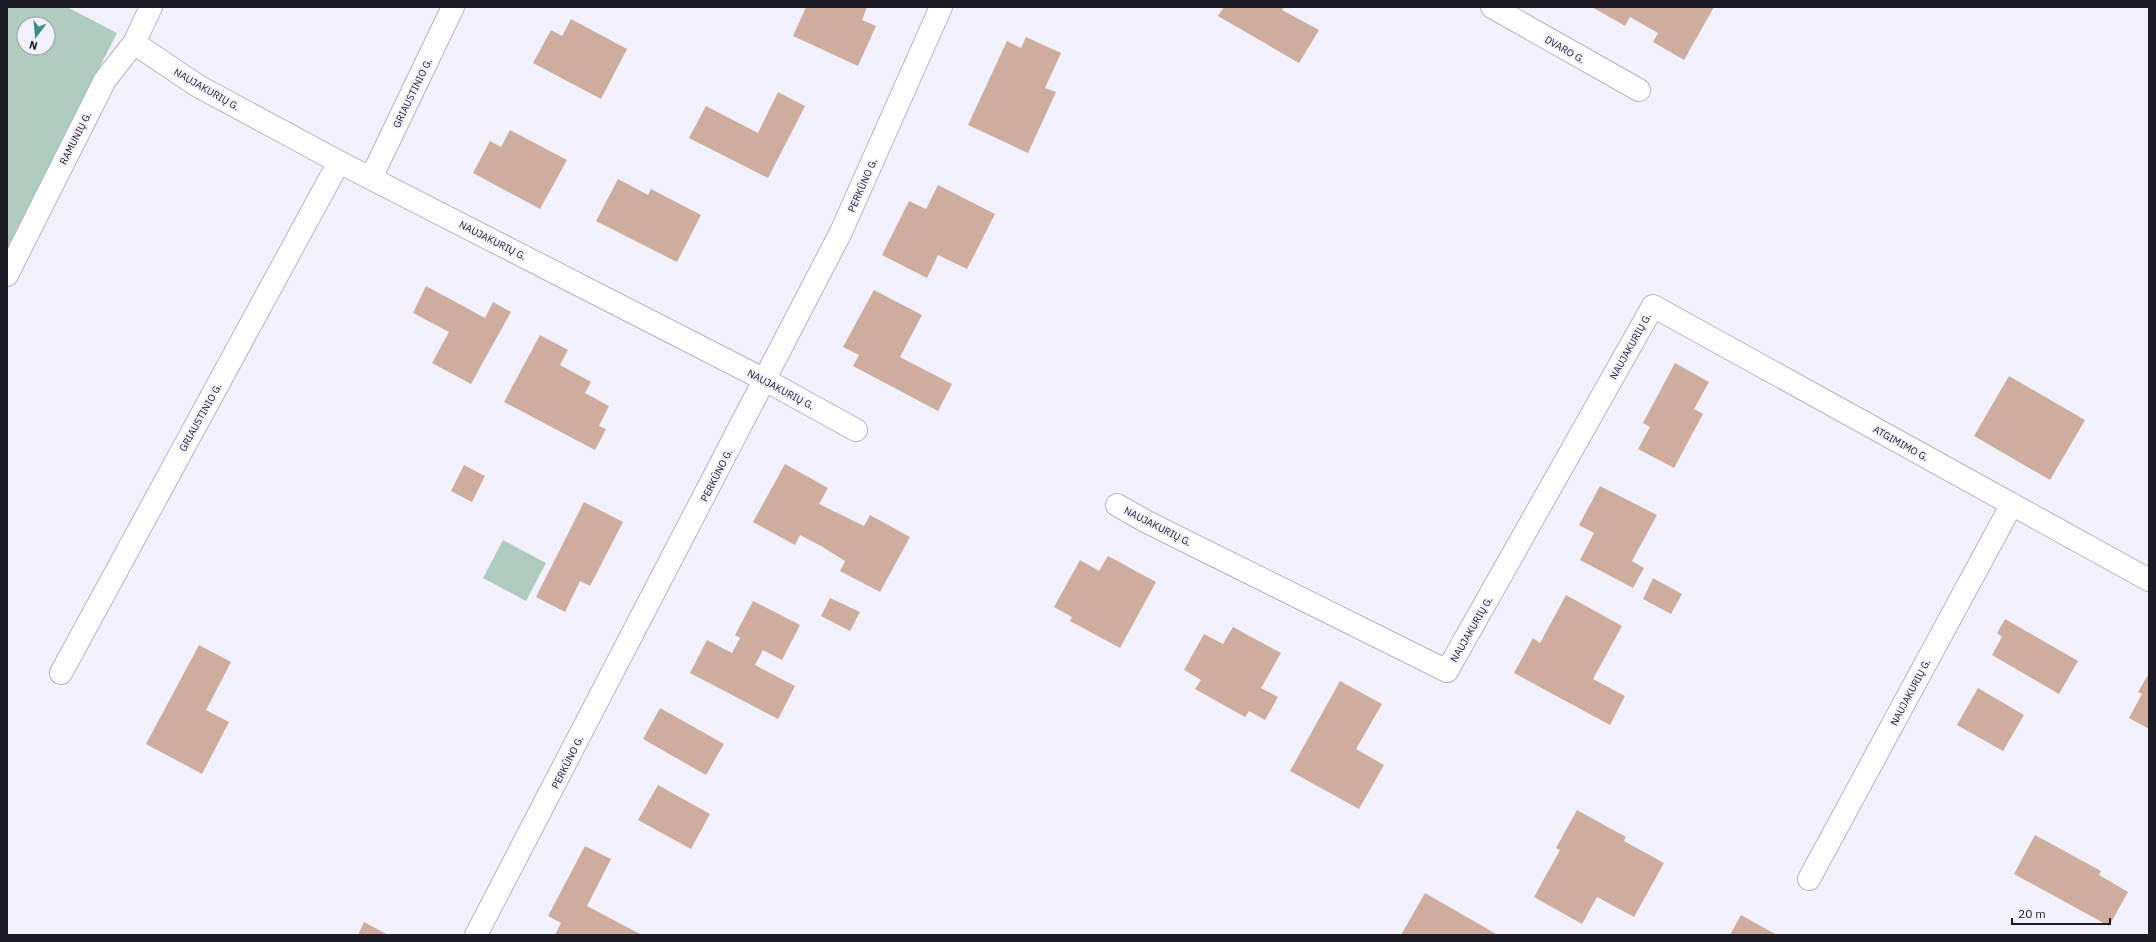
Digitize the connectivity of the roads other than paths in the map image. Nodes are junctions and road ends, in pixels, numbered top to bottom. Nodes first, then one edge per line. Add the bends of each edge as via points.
1 (152, 7) edge
2 (453, 7) edge
3 (941, 7) edge
4 (1492, 7) edge
5 (134, 43) junction
6 (1639, 90) dead end
7 (339, 162) junction
8 (372, 178) junction
9 (7, 275) edge
10 (1653, 306) joint
11 (765, 380) junction
12 (856, 430) dead end
13 (2012, 504) junction
14 (1117, 505) dead end
15 (2149, 580) edge
16 (61, 673) dead end
17 (1809, 879) dead end
18 (476, 935) edge

1 - 5 street, RAMUNIŲ G.
2 - 8 street, GRIAUSTINIO G.
3 - 11 street, PERKŪNO G. via 841,232
4 - 6 street, DVARO G.
5 - 7 street, NAUJAKURIŲ G. via 198,86
5 - 9 street, RAMUNIŲ G. via 105,80
7 - 8 street, NAUJAKURIŲ G.
7 - 16 street, GRIAUSTINIO G.
8 - 11 street, NAUJAKURIŲ G.
10 - 13 street, ATGIMIMO G.
10 - 14 street, NAUJAKURIŲ G. via 1447,671
11 - 12 street, NAUJAKURIŲ G.
11 - 18 street, PERKŪNO G.
13 - 15 street, ATGIMIMO G.
13 - 17 street, NAUJAKURIŲ G.

